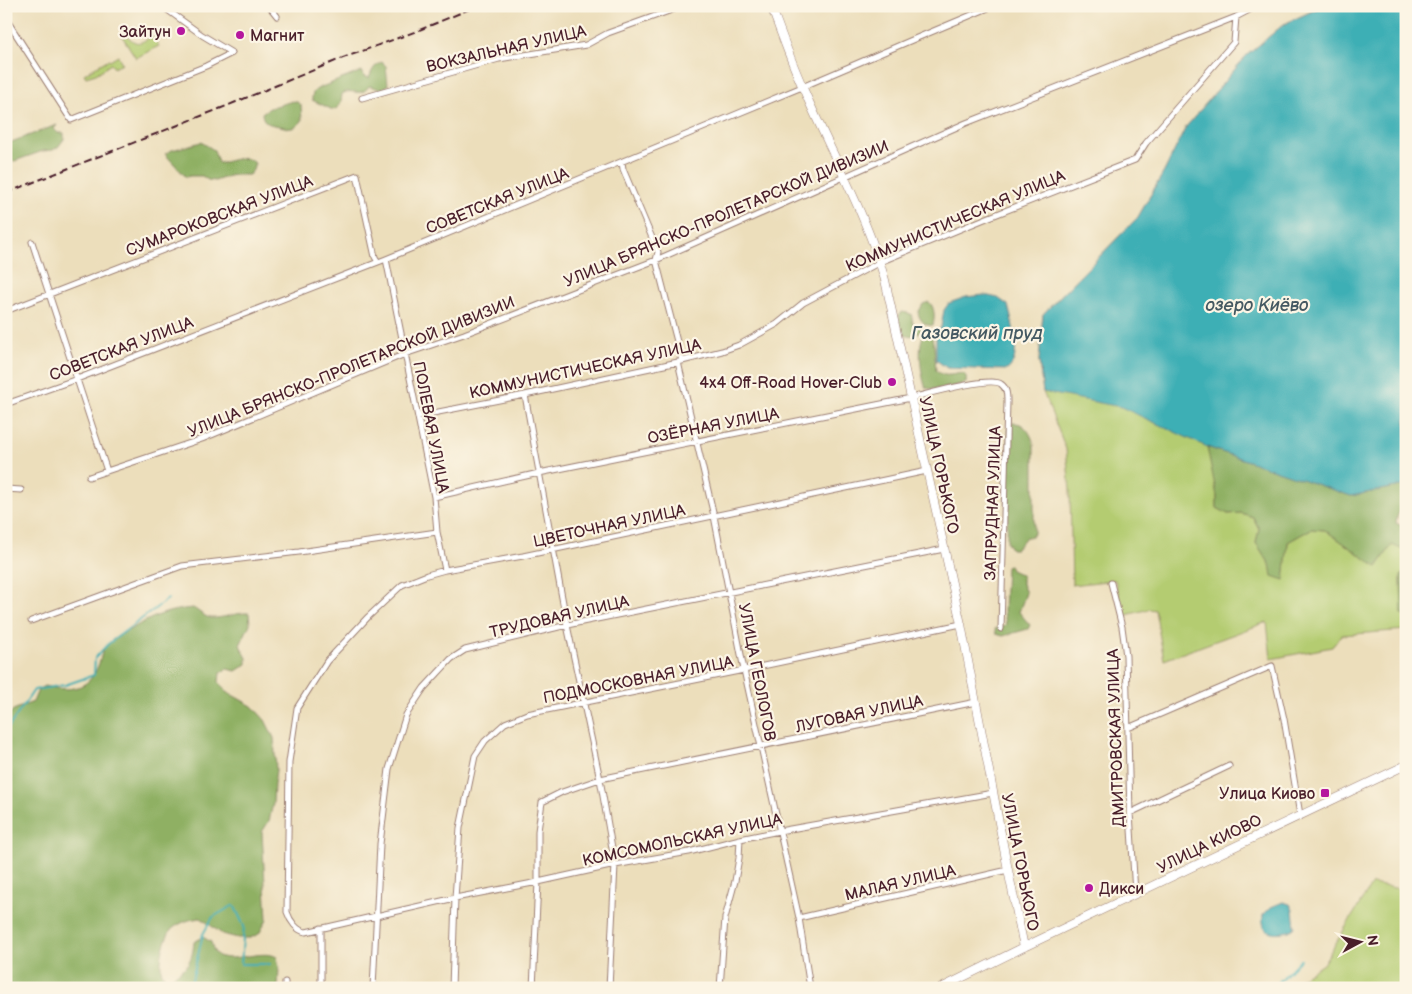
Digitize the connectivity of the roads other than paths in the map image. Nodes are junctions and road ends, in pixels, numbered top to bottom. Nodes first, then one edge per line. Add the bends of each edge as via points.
1 (162, 6) edge
2 (270, 6) edge
3 (683, 6) edge
4 (771, 6) edge
5 (993, 6) edge
6 (1257, 6) edge
7 (278, 16) dead end
8 (1236, 17) junction
9 (6, 19) edge
10 (802, 87) junction
11 (362, 98) dead end
12 (622, 162) junction
13 (844, 177) junction
14 (32, 242) dead end
15 (386, 259) junction
16 (656, 260) junction
17 (378, 262) junction
18 (880, 262) junction
19 (49, 294) junction
20 (6, 311) edge
21 (405, 354) junction
22 (680, 362) junction
23 (77, 379) junction
24 (997, 382) joint
25 (525, 396) junction
26 (911, 398) junction
27 (6, 404) edge
28 (418, 416) junction
29 (697, 441) junction
30 (107, 471) junction
31 (927, 471) junction
32 (539, 473) junction
33 (89, 477) dead end
34 (6, 489) edge
35 (21, 490) dead end
36 (434, 497) junction
37 (714, 516) junction
38 (437, 532) junction
39 (554, 548) junction
40 (944, 549) junction
41 (445, 570) junction
42 (1111, 583) dead end
43 (729, 593) junction
44 (31, 621) dead end
45 (961, 624) junction
46 (567, 625) junction
47 (1001, 629) dead end
48 (744, 670) junction
49 (976, 702) junction
50 (584, 703) junction
51 (1128, 728) junction
52 (760, 746) junction
53 (1406, 765) edge
54 (1229, 766) dead end
55 (600, 779) junction
56 (993, 794) junction
57 (1130, 813) junction
58 (1300, 815) junction
59 (779, 831) junction
60 (740, 839) junction
61 (615, 865) junction
62 (1008, 870) junction
63 (538, 882) junction
64 (1135, 894) junction
65 (455, 898) junction
66 (377, 915) junction
67 (799, 918) junction
68 (321, 928) junction
69 (1024, 947) junction
70 (321, 988) edge
71 (373, 988) edge
72 (452, 988) edge
73 (533, 988) edge
74 (609, 988) edge
75 (720, 988) edge
76 (810, 988) edge
77 (941, 988) edge

1 - 9 street via 232,53 71,120
2 - 7 street
3 - 11 street, ВОКЗАЛЬНАЯ УЛИЦА via 608,33 586,45 499,59
4 - 10 street, УЛИЦА ГОРЬКОГО
5 - 10 street, СОВЕТСКАЯ УЛИЦА
6 - 8 street, УЛИЦА БРЯНСКО-ПРОЛЕТАРСКОЙ ДИВИЗИИ
8 - 13 street, УЛИЦА БРЯНСКО-ПРОЛЕТАРСКОЙ ДИВИЗИИ via 966,123
8 - 18 street, КОММУНИСТИЧЕСКАЯ УЛИЦА via 1234,42 1135,160
10 - 12 street, СОВЕТСКАЯ УЛИЦА
10 - 13 street, УЛИЦА ГОРЬКОГО
12 - 15 street, СОВЕТСКАЯ УЛИЦА
12 - 16 street, УЛИЦА ГЕОЛОГОВ via 658,252
13 - 16 street, УЛИЦА БРЯНСКО-ПРОЛЕТАРСКОЙ ДИВИЗИИ
13 - 18 street, УЛИЦА ГОРЬКОГО
14 - 19 street
15 - 17 street, СОВЕТСКАЯ УЛИЦА
15 - 21 street, ПОЛЕВАЯ УЛИЦА
16 - 21 street, УЛИЦА БРЯНСКО-ПРОЛЕТАРСКОЙ ДИВИЗИИ
16 - 22 street, УЛИЦА ГЕОЛОГОВ via 681,355
17 - 19 street, СУМАРОКОВСКАЯ УЛИЦА via 357,175
17 - 23 street, СОВЕТСКАЯ УЛИЦА
18 - 22 street, КОММУНИСТИЧЕСКАЯ УЛИЦА via 803,303 777,324 739,345
18 - 26 street, УЛИЦА ГОРЬКОГО
19 - 20 street, СУМАРОКОВСКАЯ УЛИЦА
19 - 23 street
21 - 28 street, ПОЛЕВАЯ УЛИЦА
21 - 30 street, УЛИЦА БРЯНСКО-ПРОЛЕТАРСКОЙ ДИВИЗИИ via 202,439
22 - 25 street, КОММУНИСТИЧЕСКАЯ УЛИЦА
22 - 29 street, УЛИЦА ГЕОЛОГОВ
23 - 27 street, СОВЕТСКАЯ УЛИЦА
23 - 30 street
24 - 26 street, ОЗЁРНАЯ УЛИЦА
24 - 47 street, ЗАПРУДНАЯ УЛИЦА via 1007,393
25 - 28 street, КОММУНИСТИЧЕСКАЯ УЛИЦА
25 - 32 street
26 - 29 street, ОЗЁРНАЯ УЛИЦА
26 - 31 street, УЛИЦА ГОРЬКОГО
28 - 36 street, ПОЛЕВАЯ УЛИЦА
29 - 32 street, ОЗЁРНАЯ УЛИЦА
29 - 37 street, УЛИЦА ГЕОЛОГОВ
30 - 33 street, УЛИЦА БРЯНСКО-ПРОЛЕТАРСКОЙ ДИВИЗИИ
31 - 37 street, ЦВЕТОЧНАЯ УЛИЦА
31 - 40 street, УЛИЦА ГОРЬКОГО
32 - 36 street, ОЗЁРНАЯ УЛИЦА
32 - 39 street
34 - 35 street
36 - 38 street, ПОЛЕВАЯ УЛИЦА
37 - 39 street, ЦВЕТОЧНАЯ УЛИЦА
37 - 43 street, УЛИЦА ГЕОЛОГОВ
38 - 41 street, ПОЛЕВАЯ УЛИЦА
38 - 44 street via 182,566
39 - 41 street, ЦВЕТОЧНАЯ УЛИЦА
39 - 46 street
40 - 43 street, ТРУДОВАЯ УЛИЦА
40 - 45 street, УЛИЦА ГОРЬКОГО
41 - 68 street, ЦВЕТОЧНАЯ УЛИЦА via 402,585 327,661 297,708 289,762 287,912 300,930 306,932
42 - 51 street, ДМИТРОВСКАЯ УЛИЦА via 1126,656
43 - 46 street, ТРУДОВАЯ УЛИЦА
43 - 48 street, УЛИЦА ГЕОЛОГОВ
45 - 48 street, ПОДМОСКОВНАЯ УЛИЦА
45 - 49 street, УЛИЦА ГОРЬКОГО
46 - 50 street
46 - 66 street, ТРУДОВАЯ УЛИЦА via 465,650 451,659 424,688 406,715 389,769 380,844
48 - 50 street, ПОДМОСКОВНАЯ УЛИЦА
48 - 52 street, УЛИЦА ГЕОЛОГОВ
49 - 52 street, ЛУГОВАЯ УЛИЦА
49 - 56 street, УЛИЦА ГОРЬКОГО
50 - 55 street
50 - 65 street, ПОДМОСКОВНАЯ УЛИЦА via 527,714 505,723 484,741 476,756 460,828
51 - 57 street, ДМИТРОВСКАЯ УЛИЦА
51 - 58 street via 1272,666
52 - 55 street, ЛУГОВАЯ УЛИЦА
52 - 59 street, УЛИЦА ГЕОЛОГОВ
53 - 58 street, УЛИЦА КИОВО
54 - 57 street
55 - 61 street
55 - 63 street, ЛУГОВАЯ УЛИЦА via 542,802 538,831
56 - 59 street, КОМСОМОЛЬСКАЯ УЛИЦА
56 - 62 street, УЛИЦА ГОРЬКОГО
57 - 64 street, ДМИТРОВСКАЯ УЛИЦА
58 - 64 street, УЛИЦА КИОВО
59 - 60 street, КОМСОМОЛЬСКАЯ УЛИЦА
59 - 67 street, УЛИЦА ГЕОЛОГОВ
60 - 61 street, КОМСОМОЛЬСКАЯ УЛИЦА
60 - 75 street via 735,880 725,918
61 - 63 street, КОМСОМОЛЬСКАЯ УЛИЦА
61 - 74 street
62 - 67 street, МАЛАЯ УЛИЦА
62 - 69 street, УЛИЦА ГОРЬКОГО
63 - 65 street, КОМСОМОЛЬСКАЯ УЛИЦА
63 - 73 street
64 - 69 street, УЛИЦА КИОВО
65 - 66 street, КОМСОМОЛЬСКАЯ УЛИЦА
65 - 72 street, ПОДМОСКОВНАЯ УЛИЦА
66 - 68 street, КОМСОМОЛЬСКАЯ УЛИЦА
66 - 71 street, ТРУДОВАЯ УЛИЦА
67 - 76 street, УЛИЦА ГЕОЛОГОВ
68 - 70 street
69 - 77 street, УЛИЦА КИОВО

